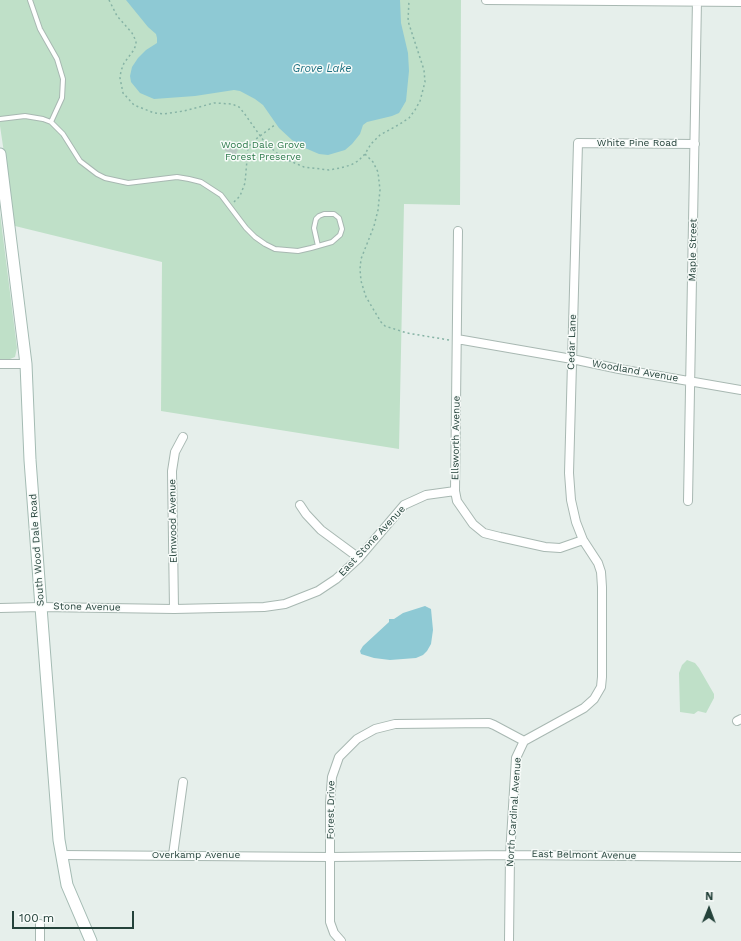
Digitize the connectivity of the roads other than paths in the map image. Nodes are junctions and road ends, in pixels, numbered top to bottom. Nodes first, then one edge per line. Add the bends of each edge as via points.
1 (30, 0) edge
2 (486, 0) edge
3 (697, 1) edge
4 (741, 2) edge
5 (0, 119) edge
6 (51, 122) junction
7 (578, 143) joint
8 (695, 144) junction
9 (0, 154) edge
10 (458, 230) dead end
11 (318, 246) junction
12 (457, 339) junction
13 (572, 360) junction
14 (0, 364) edge
15 (26, 364) junction
16 (690, 381) junction
17 (741, 390) edge
18 (183, 437) dead end
19 (455, 491) junction
20 (688, 500) dead end
21 (300, 505) dead end
22 (583, 540) junction
23 (359, 558) junction
24 (41, 607) junction
25 (0, 608) edge
26 (174, 609) junction
27 (524, 741) junction
28 (183, 782) dead end
29 (61, 855) junction
30 (173, 855) junction
31 (510, 855) junction
32 (741, 856) edge
33 (330, 857) junction
34 (40, 924) dead end
35 (40, 941) edge
36 (91, 941) edge
37 (341, 941) edge
38 (509, 941) edge

1 - 6 lane via 38,24 57,59 63,79 62,98
2 - 3 street
3 - 4 street
3 - 8 street, Maple Street
5 - 6 lane via 25,116
6 - 11 lane via 63,134 80,161 105,178 128,183 168,178 200,182 221,195 246,228 265,244 286,251
7 - 8 street, White Pine Road
7 - 13 street, Cedar Lane
8 - 16 street, Maple Street
9 - 15 main road, South Wood Dale Road
10 - 12 street, Ellsworth Avenue
11 - 11 lane via 332,242 340,235 341,223 334,214 324,214 316,219 314,228
12 - 13 street, Woodland Avenue
12 - 19 street, Ellsworth Avenue
13 - 16 street, Woodland Avenue
13 - 22 street, Cedar Lane via 570,473 573,507
14 - 15 street
15 - 24 main road, South Wood Dale Road
16 - 17 street, Woodland Avenue
16 - 20 street, Maple Street
18 - 26 street, Elmwood Avenue via 174,452 172,471
19 - 22 street, Ellsworth Avenue via 457,502 473,524 484,533 560,548
19 - 23 street, East Stone Avenue via 426,495 404,505
21 - 23 street via 321,530
22 - 27 street via 601,572 601,687 594,699 584,708
23 - 26 street, East Stone Avenue via 318,591 285,604 264,607
24 - 25 street, Stone Avenue
24 - 26 street, Stone Avenue
24 - 29 main road, South Wood Dale Road
27 - 31 street, North Cardinal Avenue via 516,758
27 - 33 street, Forest Drive via 494,725 469,723 395,724 376,729 357,739 339,757 332,777
28 - 30 street
29 - 30 street, Overkamp Avenue
29 - 36 main road, South Wood Dale Road via 67,885
30 - 33 street, Overkamp Avenue
31 - 32 street, East Belmont Avenue
31 - 33 street, East Belmont Avenue
31 - 38 street, North Cardinal Avenue
33 - 37 street, Forest Drive via 330,922 334,933
34 - 35 street

